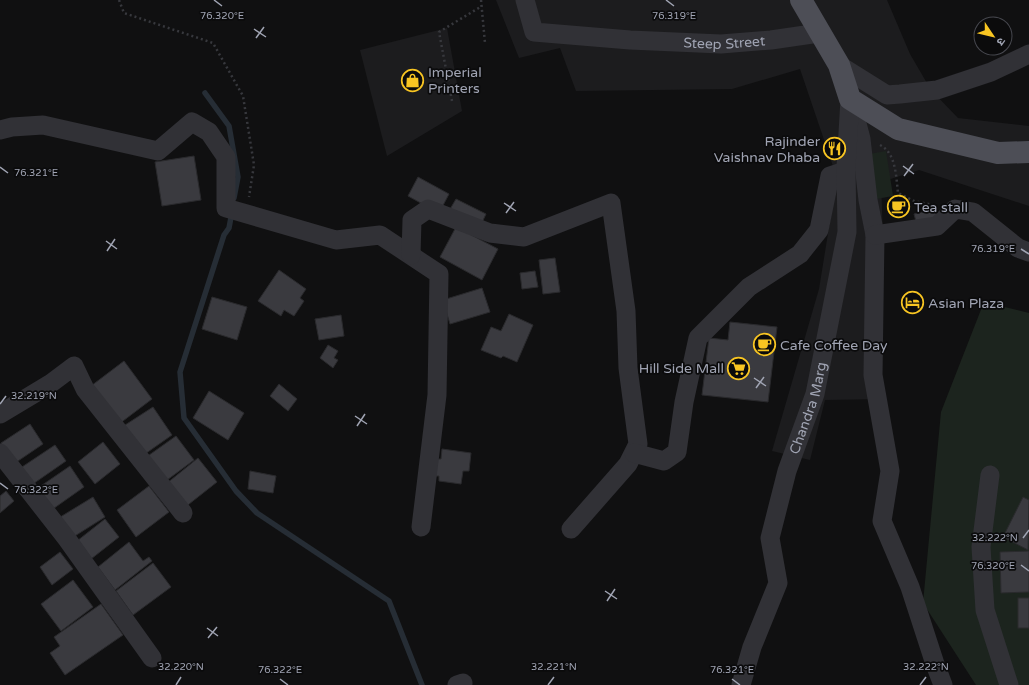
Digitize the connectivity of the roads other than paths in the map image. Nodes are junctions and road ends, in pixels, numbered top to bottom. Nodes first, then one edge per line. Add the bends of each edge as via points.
1 (525, 0) edge
2 (801, 0) edge
3 (819, 33) junction
4 (1029, 54) edge
5 (839, 66) junction
6 (850, 99) junction
7 (0, 130) edge
8 (1029, 152) edge
9 (846, 167) junction
10 (875, 235) junction
11 (1029, 252) edge
12 (411, 255) junction
13 (0, 414) edge
14 (0, 453) edge
15 (634, 453) junction
16 (990, 475) dead end
17 (184, 513) dead end
18 (421, 527) dead end
19 (572, 529) dead end
20 (152, 658) dead end
21 (741, 685) edge
22 (943, 685) edge
23 (1009, 685) edge

1 - 3 street, Steep Street via 534,32 721,44
2 - 3 main road
3 - 5 main road
4 - 5 street via 991,72 937,90 887,95
5 - 6 main road
6 - 8 main road via 898,129 998,153
6 - 9 street, Chandra Marg
6 - 10 street via 861,139
7 - 12 street via 43,125 158,152 192,122 209,132 226,157 226,208 336,240 380,235
9 - 15 street via 845,171 830,176 819,230 800,254 749,287 698,338 684,402 677,452 664,461
9 - 21 street, Chandra Marg via 847,232 815,394 787,471 770,538 778,583 752,647
10 - 11 street via 937,226 955,209 973,212 1018,248
10 - 22 street via 873,375 890,471 882,521 910,587
12 - 15 street via 412,220 428,209 490,233 524,237 611,203 626,311 628,368 638,444
12 - 18 street via 439,274 437,395
13 - 17 street via 50,384 74,366 85,389
14 - 20 street via 67,539
15 - 19 street via 628,464
16 - 23 street via 981,547 985,610

